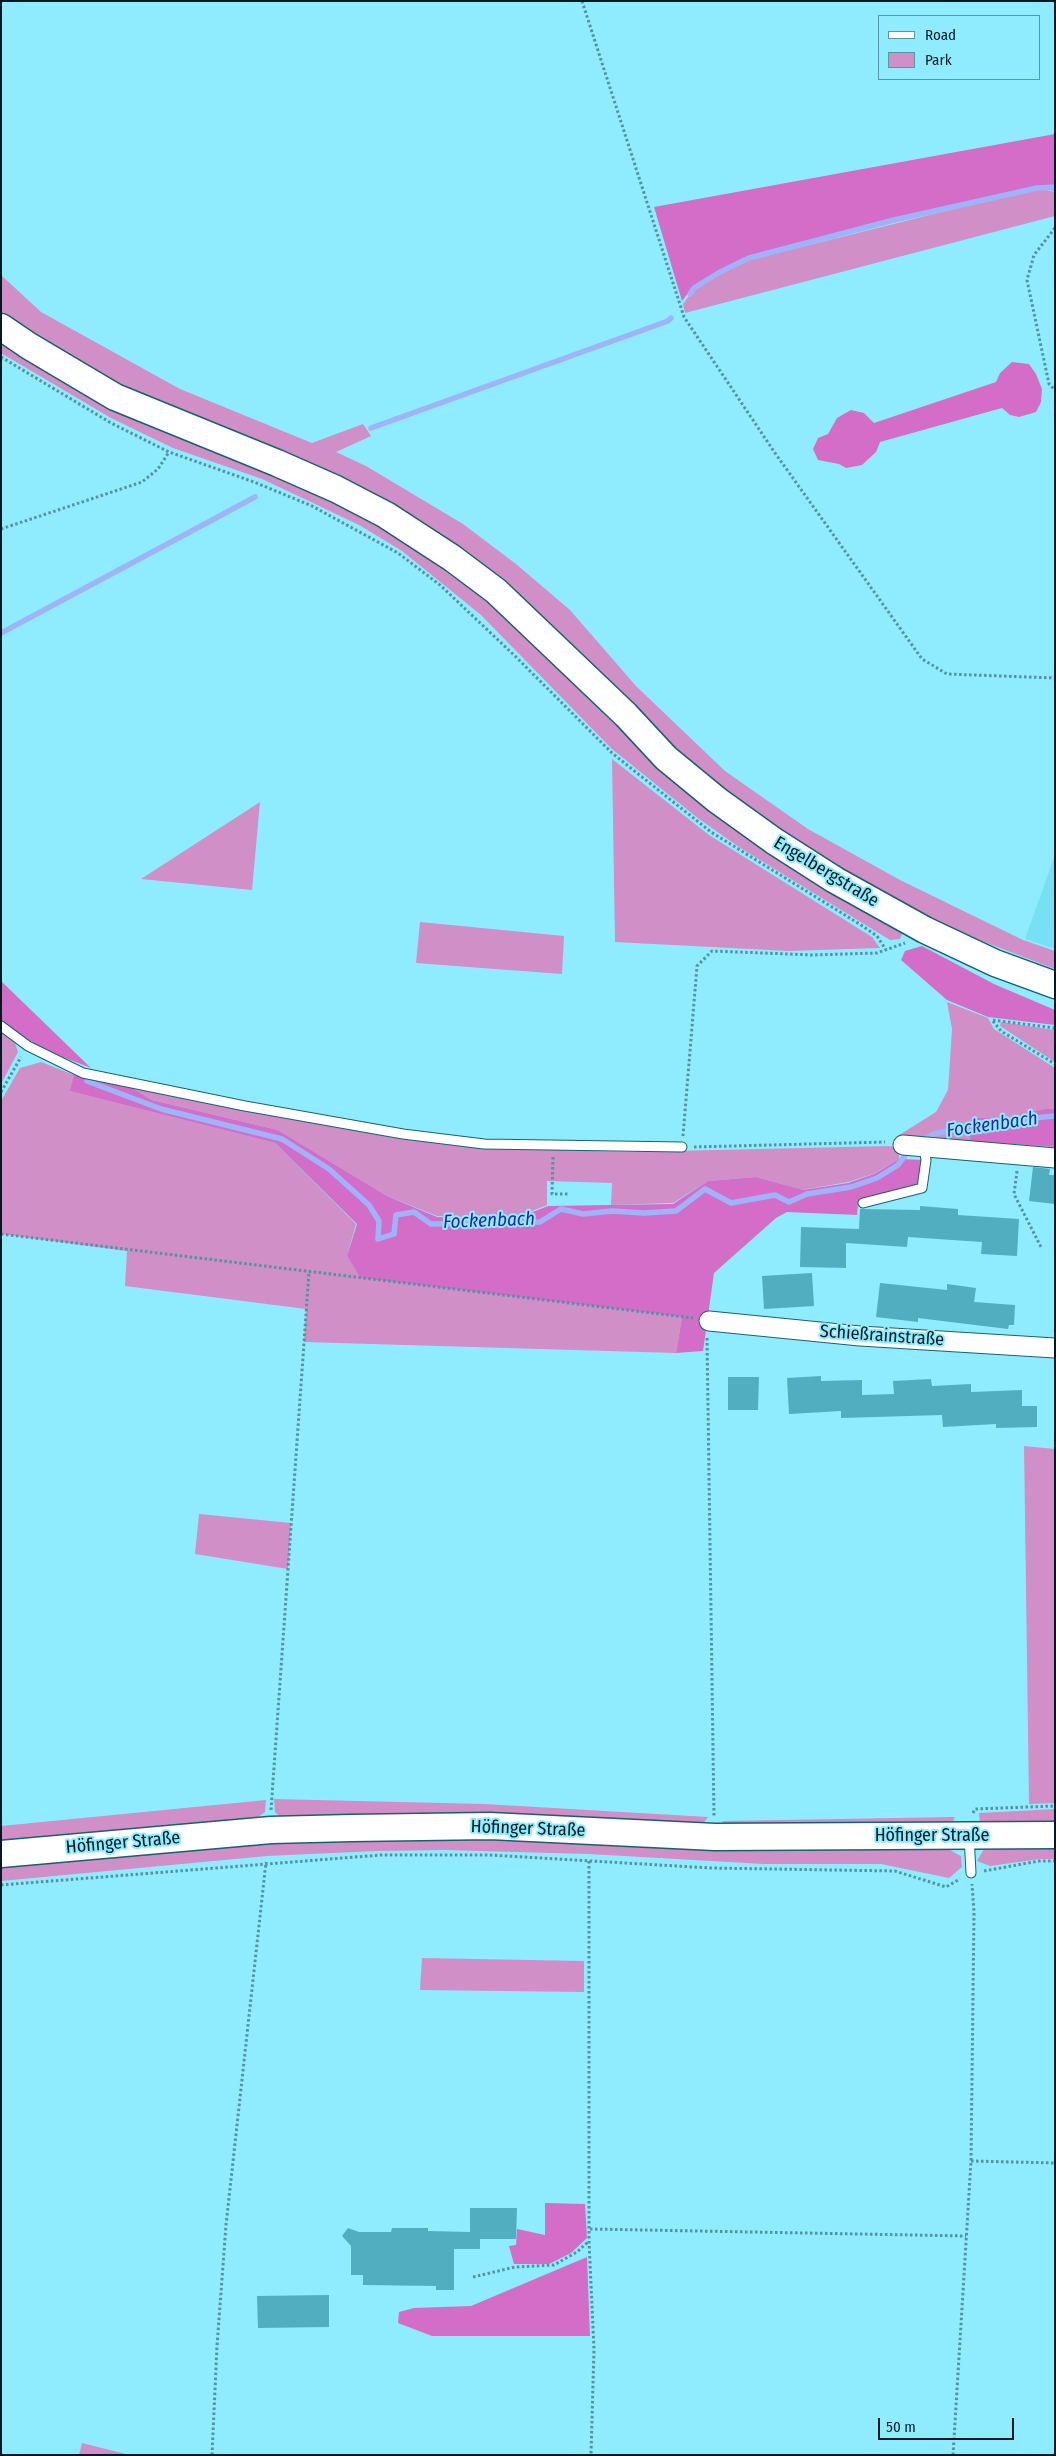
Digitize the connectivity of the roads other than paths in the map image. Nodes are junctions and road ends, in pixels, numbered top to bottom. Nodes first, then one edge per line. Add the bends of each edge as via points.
1 (1, 327) edge
2 (1055, 985) edge
3 (1, 1026) edge
4 (903, 1145) road end
5 (682, 1147) road end
6 (924, 1148) junction
7 (1055, 1158) edge
8 (863, 1204) dead end
9 (709, 1321) road end
10 (1055, 1348) edge
11 (1055, 1835) edge
12 (970, 1836) junction
13 (1, 1854) edge
14 (971, 1873) road end

1 - 2 street, Engelbergstraße via 115,397 336,488 386,515 452,558 496,592 626,715 666,758 774,841 835,880 934,934 995,963
3 - 5 lane via 28,1046 83,1072 245,1106 403,1134 484,1144
4 - 6 street
6 - 7 street
6 - 8 lane via 926,1160 922,1188
9 - 10 street, Schießrainstraße via 860,1336
11 - 12 street, Höfinger Straße
12 - 13 street, Höfinger Straße via 715,1837 490,1826 271,1830
12 - 14 lane

